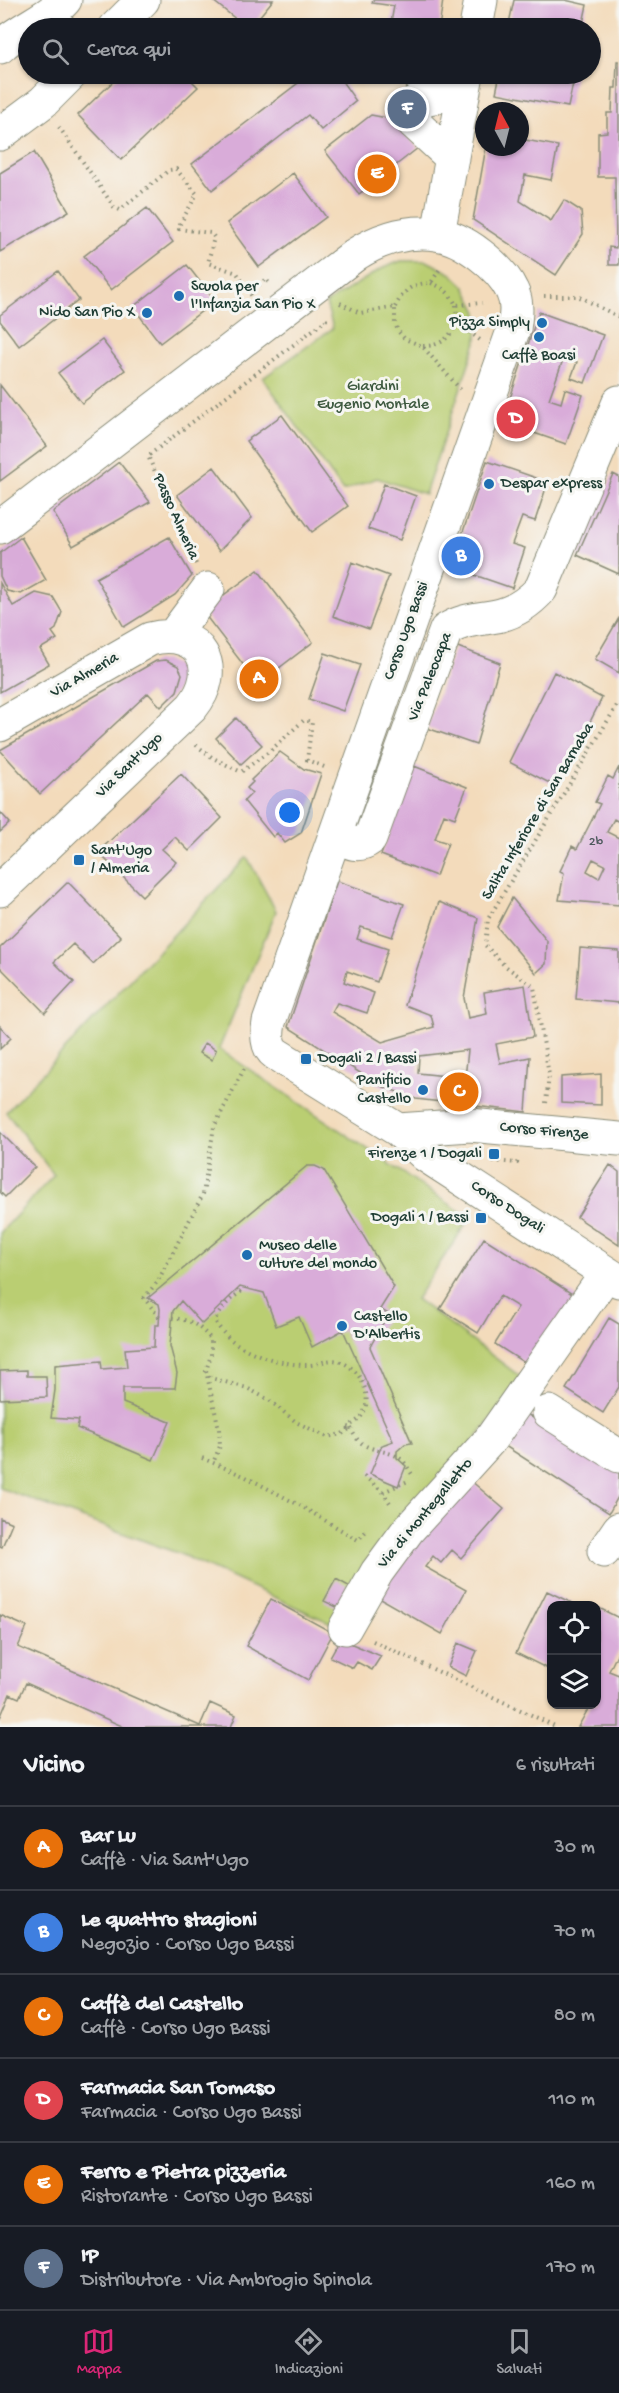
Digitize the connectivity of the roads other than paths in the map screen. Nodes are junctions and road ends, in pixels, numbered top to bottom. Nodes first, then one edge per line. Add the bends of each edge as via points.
1 (65, 0) edge
2 (143, 0) edge
3 (481, 0) edge
4 (42, 18) edge
5 (125, 18) edge
6 (478, 18) edge
7 (18, 32) edge
8 (0, 47) edge
9 (61, 84) edge
10 (461, 84) edge
11 (466, 84) edge
12 (5, 119) edge
13 (452, 158) junction
14 (441, 248) junction
15 (619, 402) edge
16 (0, 527) edge
17 (208, 589) road end
18 (173, 636) junction
19 (0, 725) edge
20 (335, 835) junction
21 (0, 890) edge
22 (398, 1130) junction
23 (619, 1139) edge
24 (613, 1277) edge
25 (549, 1412) dead end
26 (619, 1456) edge
27 (345, 1628) road end

1 - 4 street
2 - 5 street
3 - 6 street
7 - 8 street
9 - 12 street via 43,102
10 - 13 street via 418,100 412,122
11 - 13 street
13 - 14 street
14 - 16 street, Corso Ugo Bassi via 409,234 391,237 356,254
14 - 20 street, Corso Ugo Bassi via 474,250 501,275 515,302 514,328
15 - 20 street, Via Paleocapa via 541,589 524,604 501,615 466,620 446,630 370,839 357,845
17 - 18 street
18 - 19 street, Via Almeria via 144,642
18 - 21 street, Via Sant'Ugo via 192,643 204,656 207,668 201,696
20 - 22 street, Corso Ugo Bassi via 269,1022 268,1043 276,1054
22 - 23 street, Corso Firenze via 470,1125
22 - 24 street, Corso Dogali via 425,1155
24 - 27 street, Via di Montegalletto via 490,1440 408,1530 376,1572
25 - 26 street

